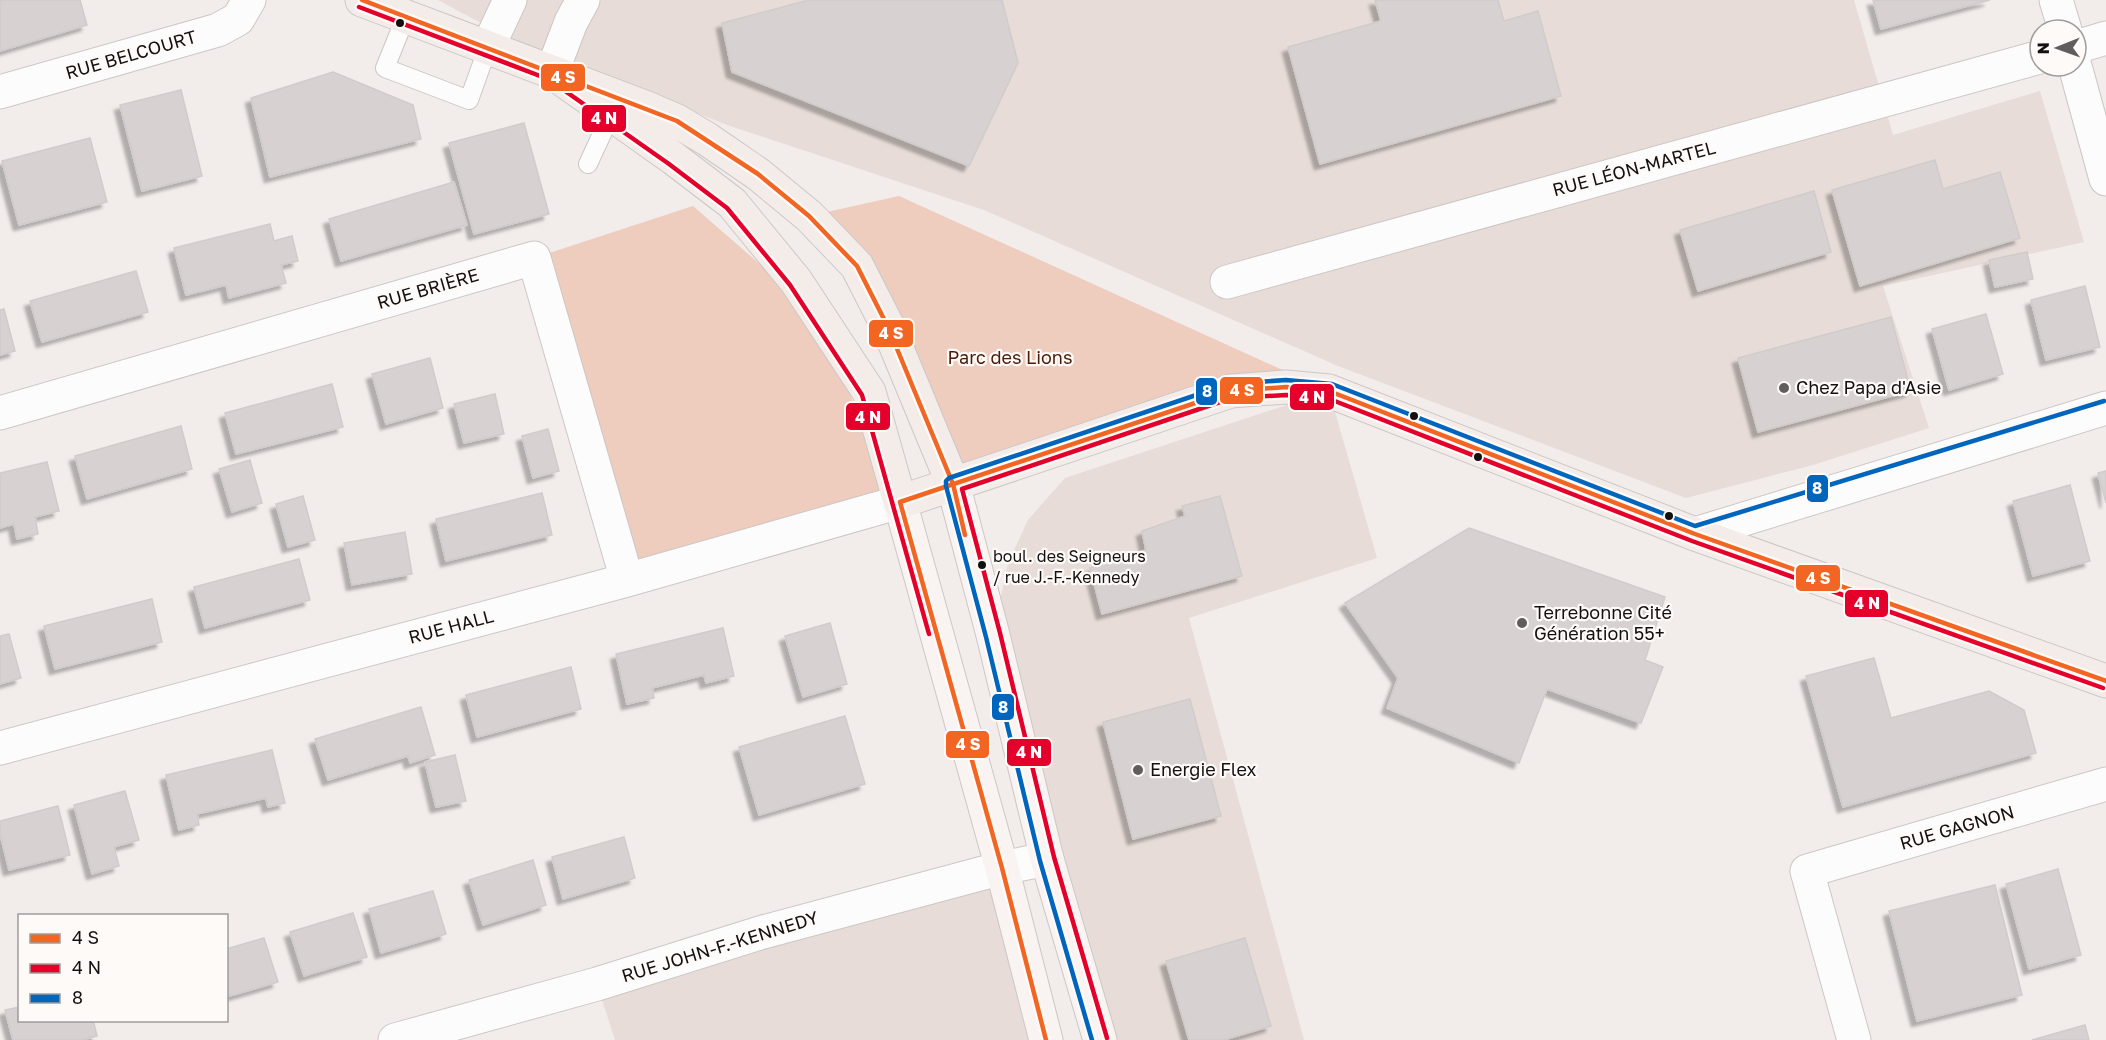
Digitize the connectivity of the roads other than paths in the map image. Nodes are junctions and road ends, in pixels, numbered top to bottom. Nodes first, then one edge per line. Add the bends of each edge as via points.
1 (249, 0) edge
2 (362, 0) edge
3 (510, 0) edge
4 (583, 0) edge
5 (2056, 0) edge
6 (406, 16) junction
7 (2061, 18) edge
8 (2106, 39) edge
9 (2088, 44) edge
10 (488, 47) junction
11 (2028, 60) edge
12 (552, 72) junction
13 (2078, 78) edge
14 (0, 92) edge
15 (616, 106) junction
16 (588, 164) dead end
17 (2106, 179) edge
18 (1227, 282) dead end
19 (2106, 408) edge
20 (0, 413) edge
21 (953, 484) junction
22 (900, 502) junction
23 (1695, 534) junction
24 (627, 580) junction
25 (2106, 681) edge
26 (0, 748) edge
27 (2106, 784) edge
28 (1047, 859) junction
29 (1002, 868) junction
30 (395, 1040) edge
31 (1046, 1040) edge
32 (1100, 1040) edge
33 (1854, 1040) edge

1 - 14 street, RUE BELCOURT via 238,19 218,30
2 - 6 main road
3 - 10 street
4 - 12 street
5 - 7 street
6 - 10 main road
6 - 10 lane via 385,68 458,96 469,100
8 - 9 street
10 - 12 main road
11 - 18 street, RUE LÉON-MARTEL
12 - 15 main road
13 - 17 street
15 - 16 lane
15 - 21 main road via 677,122 707,139 809,216 857,266 888,327
15 - 22 main road via 732,203 796,281 868,392
19 - 23 street
20 - 24 street, RUE BRIÈRE via 534,258
21 - 22 main road
21 - 23 main road via 1231,391 1286,387 1329,391
21 - 28 main road
22 - 24 street, RUE HALL
22 - 29 main road
23 - 25 main road
24 - 26 street, RUE HALL
27 - 33 street, RUE GAGNON via 1808,871
28 - 29 street, RUE JOHN-F.-KENNEDY
28 - 32 main road
29 - 30 street, RUE JOHN-F.-KENNEDY via 763,932 597,984
29 - 31 main road

